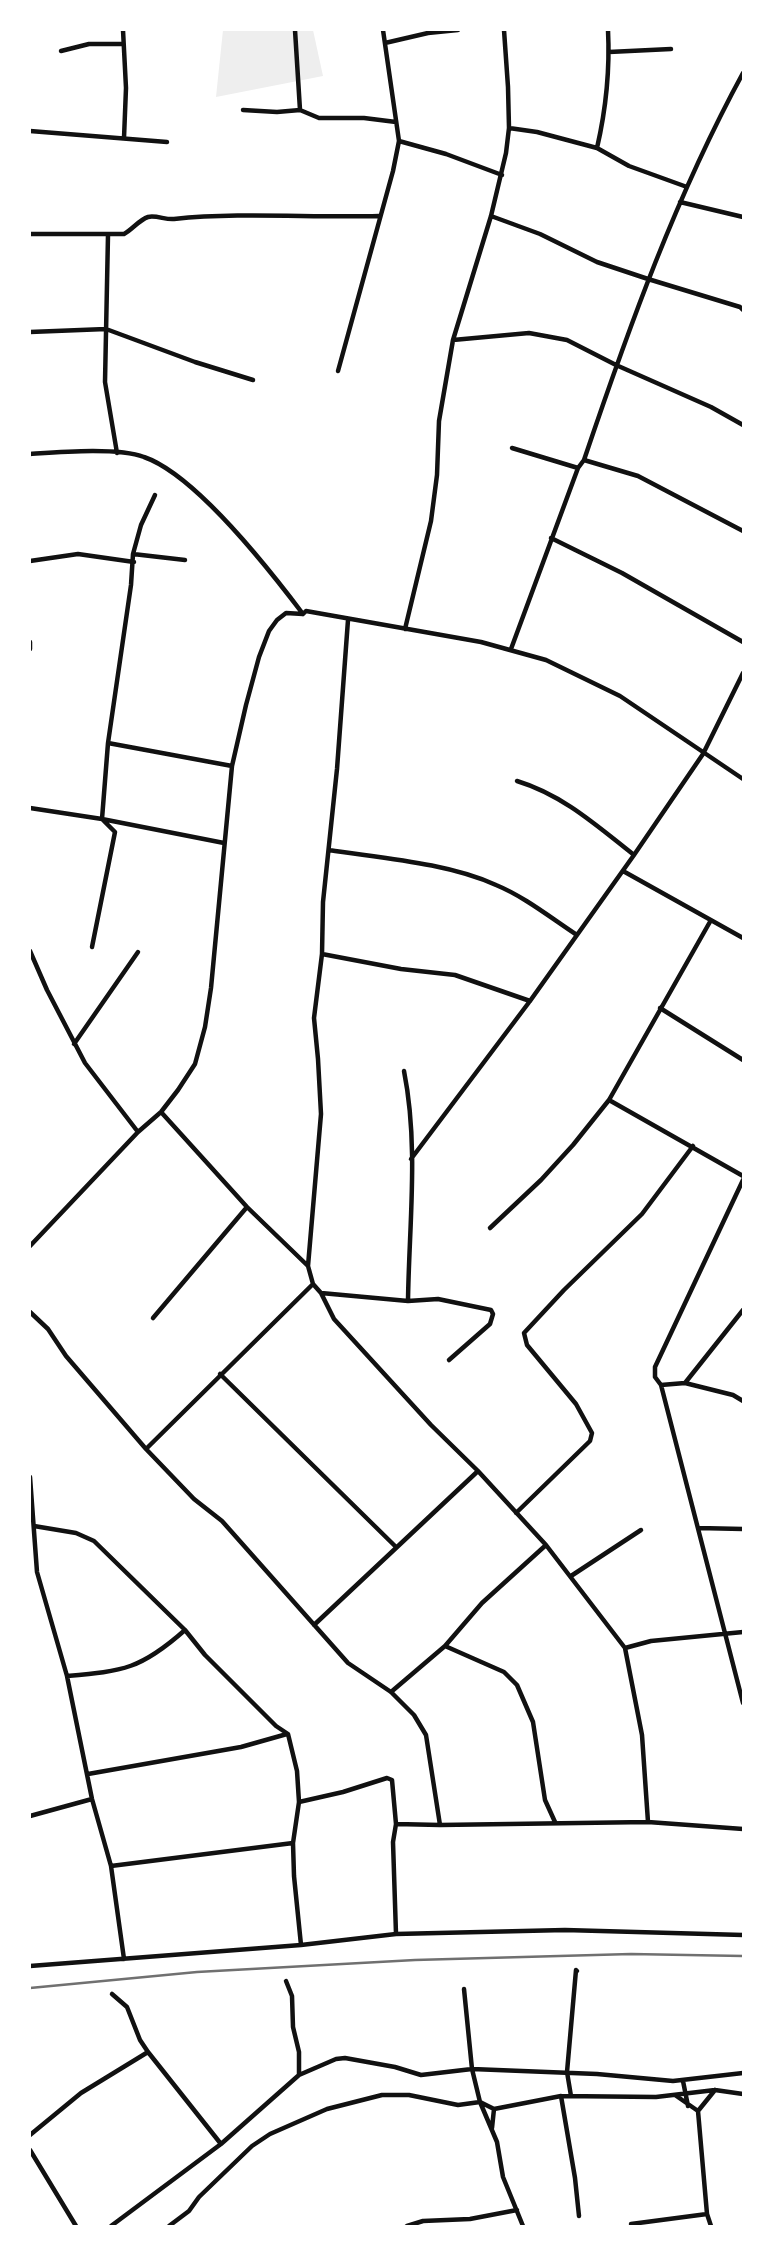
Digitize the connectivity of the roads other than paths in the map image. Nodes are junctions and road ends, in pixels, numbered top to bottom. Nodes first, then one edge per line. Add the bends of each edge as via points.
1 (123, 30) edge
2 (295, 30) edge
3 (383, 30) edge
4 (458, 30) edge
5 (504, 30) edge
6 (608, 30) edge
7 (385, 43) junction
8 (123, 44) junction
9 (671, 49) dead end
10 (61, 51) dead end
11 (609, 52) junction
12 (743, 73) edge
13 (243, 110) dead end
14 (300, 110) junction
15 (396, 122) junction
16 (509, 128) junction
17 (30, 132) edge
18 (124, 138) junction
19 (399, 141) junction
20 (167, 142) dead end
21 (596, 148) junction
22 (502, 174) junction
23 (687, 187) junction
24 (680, 202) junction
25 (379, 216) junction
26 (491, 216) junction
27 (743, 217) edge
28 (30, 234) edge
29 (108, 235) junction
30 (648, 279) junction
31 (743, 310) edge
32 (106, 329) junction
33 (30, 332) edge
34 (453, 340) junction
35 (616, 365) junction
36 (338, 371) dead end
37 (253, 380) dead end
38 (743, 425) edge
39 (512, 448) dead end
40 (117, 453) junction
41 (30, 454) edge
42 (584, 460) junction
43 (578, 468) junction
44 (155, 495) dead end
45 (743, 531) edge
46 (551, 538) junction
47 (133, 554) junction
48 (185, 560) dead end
49 (30, 561) edge
50 (134, 562) junction
51 (304, 614) junction
52 (348, 620) junction
53 (405, 629) junction
54 (743, 642) edge
55 (511, 649) junction
56 (743, 673) edge
57 (108, 743) junction
58 (703, 754) junction
59 (232, 766) junction
60 (743, 779) edge
61 (517, 781) dead end
62 (30, 808) edge
63 (102, 819) junction
64 (224, 843) junction
65 (329, 850) junction
66 (634, 855) junction
67 (623, 871) junction
68 (711, 920) junction
69 (577, 935) junction
70 (743, 938) edge
71 (92, 947) dead end
72 (30, 951) edge
73 (138, 952) dead end
74 (322, 954) junction
75 (530, 1000) junction
76 (660, 1008) junction
77 (74, 1044) junction
78 (743, 1060) edge
79 (404, 1071) dead end
80 (609, 1100) junction
81 (161, 1112) junction
82 (138, 1132) junction
83 (693, 1146) junction
84 (411, 1159) junction
85 (743, 1178) edge
86 (247, 1207) junction
87 (490, 1228) dead end
88 (31, 1244) edge
89 (308, 1266) junction
90 (313, 1284) junction
91 (321, 1293) junction
92 (408, 1301) junction
93 (743, 1310) edge
94 (30, 1312) edge
95 (153, 1318) dead end
96 (449, 1360) dead end
97 (220, 1374) junction
98 (685, 1383) junction
99 (661, 1385) junction
100 (743, 1401) edge
101 (146, 1449) junction
102 (478, 1471) junction
103 (30, 1477) edge
104 (516, 1513) junction
105 (34, 1526) junction
106 (698, 1528) junction
107 (743, 1529) edge
108 (641, 1530) dead end
109 (546, 1545) junction
110 (395, 1546) junction
111 (571, 1576) junction
112 (314, 1624) junction
113 (185, 1630) junction
114 (724, 1632) junction
115 (743, 1632) edge
116 (445, 1646) junction
117 (625, 1648) junction
118 (67, 1676) junction
119 (391, 1692) junction
120 (743, 1703) edge
121 (288, 1734) junction
122 (88, 1774) junction
123 (92, 1799) junction
124 (298, 1802) junction
125 (30, 1816) edge
126 (555, 1822) junction
127 (648, 1822) junction
128 (396, 1824) junction
129 (440, 1825) junction
130 (743, 1829) edge
131 (293, 1843) junction
132 (112, 1866) junction
133 (396, 1934) junction
134 (743, 1935) edge
135 (301, 1945) junction
136 (124, 1959) junction
137 (30, 1966) edge
138 (577, 1972) dead end
139 (286, 1982) dead end
140 (464, 1989) dead end
141 (112, 1994) dead end
142 (148, 2052) junction
143 (472, 2069) junction
144 (567, 2072) junction
145 (743, 2073) edge
146 (299, 2075) junction
147 (683, 2081) junction
148 (714, 2090) junction
149 (687, 2094) junction
150 (743, 2094) edge
151 (675, 2095) junction
152 (561, 2096) junction
153 (571, 2096) junction
154 (480, 2102) junction
155 (688, 2106) junction
156 (494, 2109) junction
157 (698, 2111) junction
158 (491, 2129) junction
159 (30, 2135) edge
160 (221, 2144) junction
161 (30, 2150) edge
162 (517, 2210) junction
163 (707, 2214) junction
164 (578, 2216) dead end
165 (631, 2224) dead end
166 (76, 2226) edge
167 (111, 2226) edge
168 (169, 2226) edge
169 (407, 2226) edge
170 (523, 2226) edge
171 (711, 2226) edge

1 - 8 street
2 - 14 street
3 - 7 street
4 - 7 street
5 - 16 street
6 - 11 street
7 - 15 street
8 - 10 street via 89,44
8 - 18 street via 126,88
9 - 11 street
11 - 21 street via 604,118
12 - 23 street
13 - 14 street
14 - 15 street via 320,118
15 - 19 street
16 - 21 street
16 - 22 street
17 - 18 street
18 - 20 street
19 - 22 street
19 - 25 street
21 - 23 street via 629,166
22 - 26 street
23 - 24 street
24 - 27 street
24 - 30 street
25 - 29 street via 218,214 166,220 151,216 124,234
25 - 36 street
26 - 30 street via 540,234 597,262
26 - 34 street
28 - 29 street
29 - 32 street
30 - 31 street
30 - 35 street
32 - 33 street
32 - 37 street
32 - 40 street via 104,382
34 - 35 street via 529,333 548,335 567,340
34 - 53 street via 439,421 437,474 430,521
35 - 38 street via 711,407
35 - 42 street
39 - 43 street
40 - 41 street
40 - 51 street via 144,457 190,486 277,579
42 - 43 street
42 - 45 street via 638,476
43 - 46 street
44 - 47 street via 141,525
46 - 54 street via 622,572
46 - 55 street
47 - 48 street
47 - 50 street
49 - 50 street via 78,554
50 - 57 street
51 - 52 street via 306,611
51 - 59 street via 286,613 277,620 264,642
52 - 53 street
52 - 65 street
53 - 55 street
55 - 58 street via 546,660 611,692 647,713
56 - 58 street
57 - 59 street
57 - 63 street
58 - 60 street
58 - 66 street
59 - 64 street
61 - 66 street via 540,788 577,810
62 - 63 street
63 - 64 street
63 - 71 street via 114,832
64 - 81 street via 211,988 200,1050 187,1077
65 - 69 street via 475,877 498,885
65 - 74 street
66 - 67 street
67 - 68 street
67 - 69 street
68 - 70 street
68 - 76 street
69 - 75 street
72 - 77 street
73 - 77 street
74 - 75 street via 400,969 455,975
74 - 89 street via 314,1018 321,1114
75 - 84 street
76 - 78 street
76 - 80 street
77 - 82 street
79 - 84 street via 410,1103
80 - 83 street
80 - 87 street via 573,1145
81 - 82 street
81 - 86 street
82 - 88 street
83 - 85 street
83 - 104 street via 642,1214 524,1333 527,1345 576,1404 592,1433 590,1441
84 - 92 street
85 - 99 street via 655,1367 654,1377
86 - 89 street
86 - 95 street
89 - 90 street
90 - 91 street
90 - 97 street
91 - 92 street
91 - 102 street via 334,1319 355,1344
92 - 96 street via 438,1299 491,1310 490,1324
93 - 98 street
94 - 101 street via 48,1329 66,1356
97 - 101 street
97 - 110 street
98 - 99 street
98 - 100 street via 733,1395
99 - 106 street
101 - 112 street via 194,1499 222,1521
102 - 104 street
102 - 110 street
103 - 105 street
104 - 109 street
105 - 113 street via 76,1533 94,1541
105 - 118 street via 37,1572
106 - 107 street
106 - 114 street
108 - 111 street
109 - 111 street
109 - 116 street via 482,1604
110 - 112 street
111 - 117 street
112 - 119 street via 348,1663
113 - 118 street via 161,1651 130,1668
113 - 121 street via 276,1726
114 - 115 street
114 - 117 street via 651,1641
114 - 120 street
116 - 119 street
116 - 126 street via 504,1672 517,1685 533,1722 545,1800
117 - 127 street via 642,1735
118 - 122 street
119 - 129 street via 414,1715 426,1735
121 - 122 street via 241,1747
121 - 124 street via 296,1762
122 - 123 street
123 - 125 street
123 - 132 street
124 - 128 street via 387,1778 394,1784
124 - 131 street
126 - 127 street
126 - 129 street
127 - 130 street
128 - 129 street
128 - 133 street via 393,1842
131 - 132 street
131 - 135 street
132 - 136 street
133 - 134 street via 565,1930
133 - 135 street
135 - 136 street
136 - 137 street
138 - 144 street
139 - 146 street via 292,1996 292,2028 299,2052
140 - 143 street
141 - 142 street via 127,2006
142 - 159 street via 81,2093
142 - 160 street
143 - 144 street
143 - 146 street via 420,2075 345,2058 325,2062
143 - 154 street
144 - 147 street
144 - 153 street
145 - 147 street
146 - 160 street
147 - 149 street
148 - 149 street
148 - 150 street
148 - 157 street
149 - 151 street
149 - 155 street
151 - 153 street
151 - 155 street
152 - 153 street
152 - 156 street
152 - 164 street
154 - 156 street
154 - 158 street
154 - 168 street via 458,2105 393,2094 314,2114 252,2146 189,2211
155 - 157 street
156 - 158 street
157 - 163 street
158 - 162 street via 497,2142 503,2177
160 - 167 street
161 - 166 street
162 - 169 street via 470,2219 423,2221
162 - 170 street
163 - 165 street
163 - 171 street

